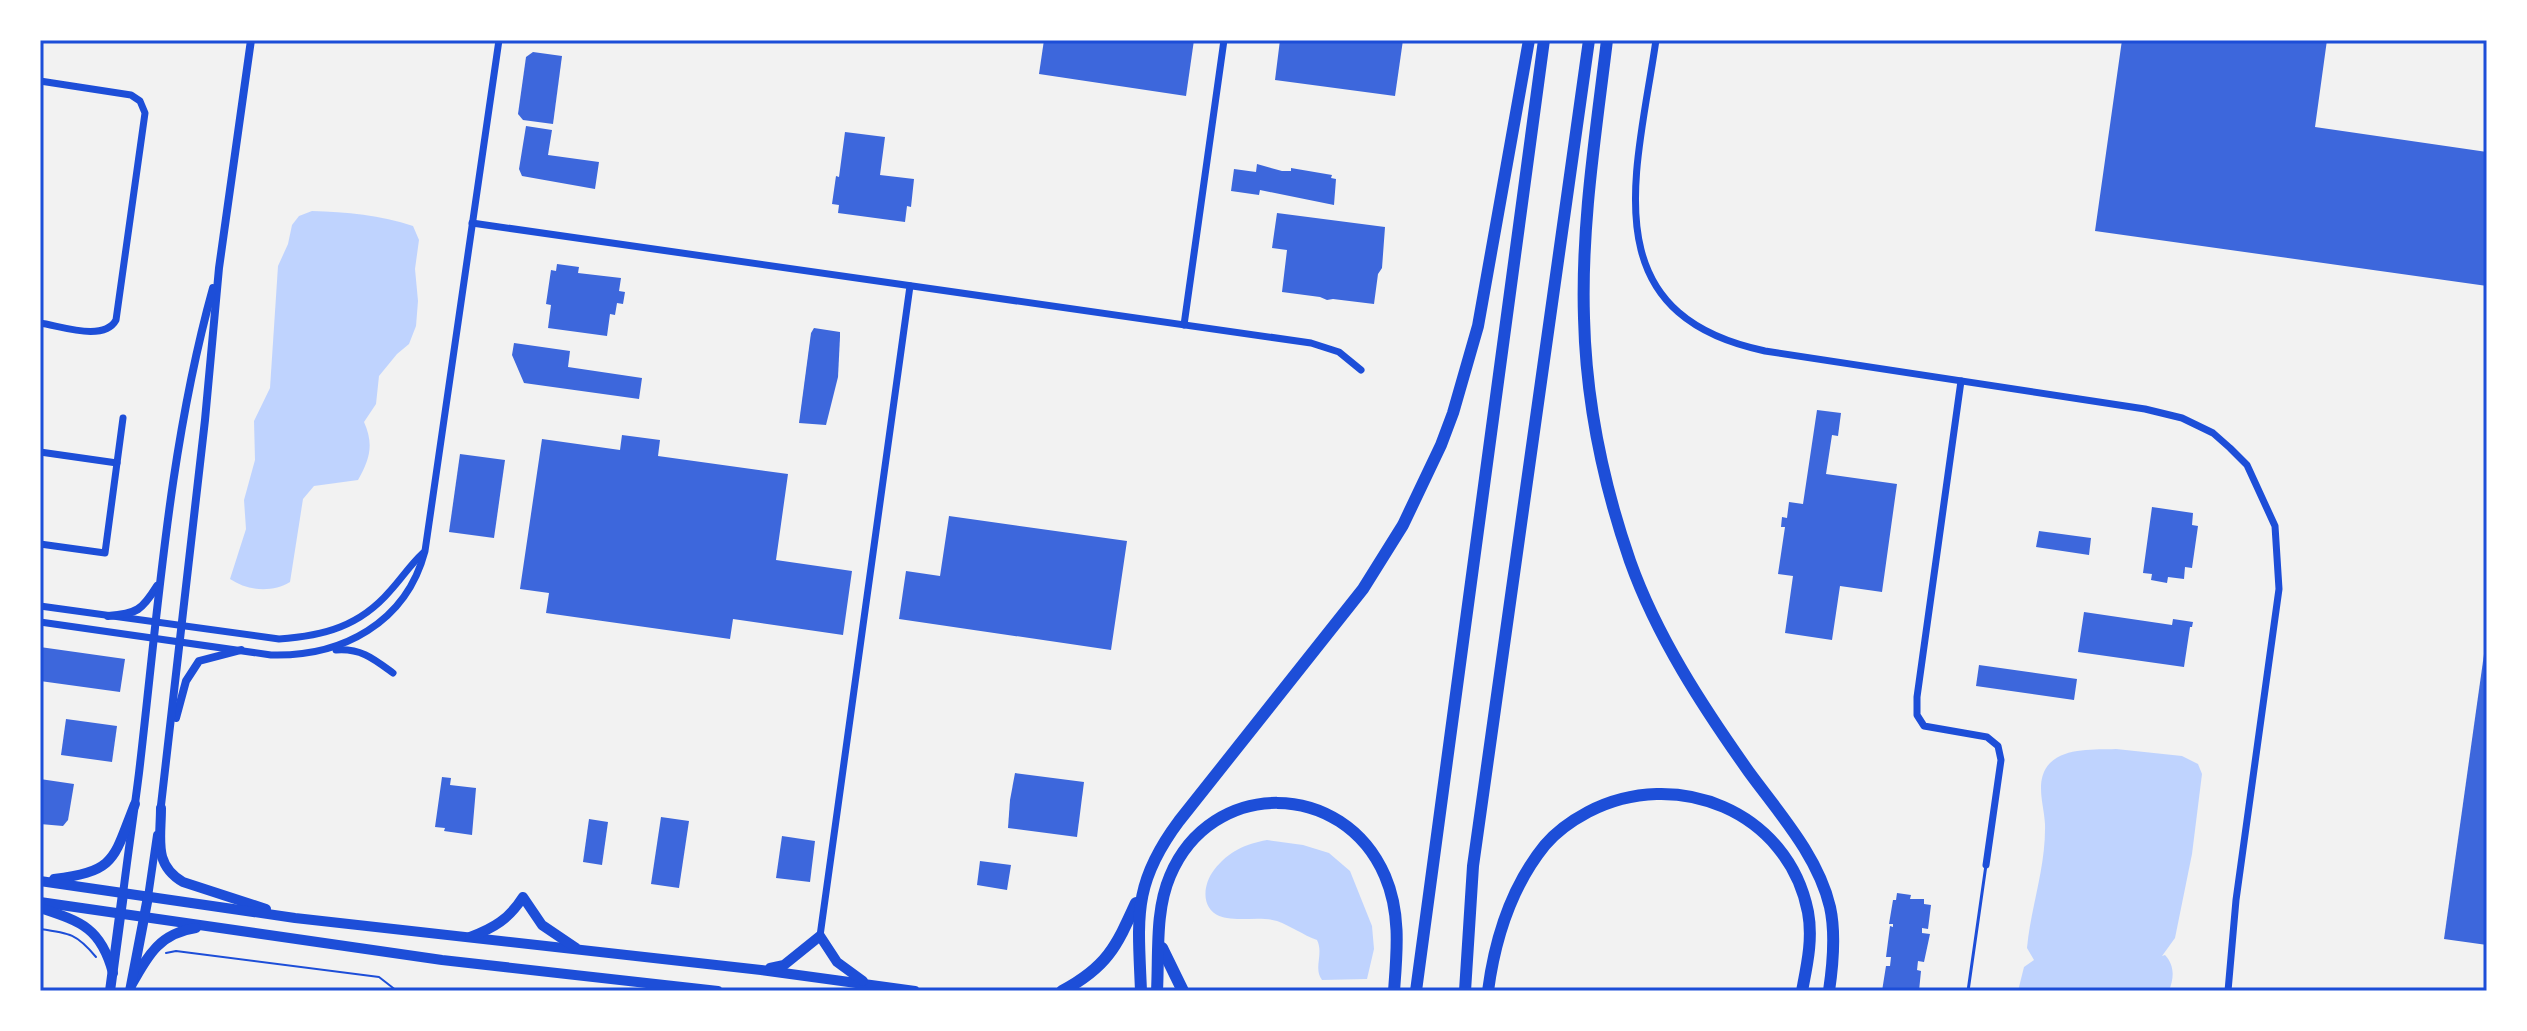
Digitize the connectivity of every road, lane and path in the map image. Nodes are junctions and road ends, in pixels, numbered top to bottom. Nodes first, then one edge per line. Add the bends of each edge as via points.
1 (251, 40) edge
2 (499, 40) edge
3 (1224, 40) edge
4 (1529, 40) edge
5 (1544, 40) edge
6 (1589, 40) edge
7 (1607, 40) edge
8 (1656, 40) edge
9 (40, 81) edge
10 (472, 223) junction
11 (219, 268) junction
12 (910, 286) junction
13 (40, 323) edge
14 (1184, 325) junction
15 (1361, 370) dead end
16 (1961, 381) junction
17 (123, 418) dead end
18 (40, 452) edge
19 (117, 463) junction
20 (41, 544) edge
21 (425, 551) junction
22 (40, 555) edge
23 (160, 582) junction
24 (40, 606) edge
25 (108, 616) junction
26 (40, 622) edge
27 (154, 622) junction
28 (183, 626) junction
29 (153, 638) junction
30 (181, 642) junction
31 (241, 650) junction
32 (326, 651) junction
33 (393, 673) dead end
34 (169, 742) junction
35 (135, 804) junction
36 (161, 808) junction
37 (1986, 865) joint
38 (40, 880) edge
39 (1142, 889) junction
40 (123, 894) junction
41 (148, 897) junction
42 (40, 905) edge
43 (120, 914) junction
44 (145, 917) junction
45 (295, 918) junction
46 (206, 926) junction
47 (40, 929) edge
48 (820, 936) junction
49 (466, 939) junction
50 (1159, 941) junction
51 (581, 951) junction
52 (167, 954) dead end
53 (96, 958) dead end
54 (761, 970) junction
55 (113, 973) junction
56 (866, 984) junction
57 (131, 988) edge
58 (1830, 988) edge
59 (110, 991) edge
60 (397, 991) edge
61 (718, 991) edge
62 (915, 991) edge
63 (1062, 991) edge
64 (1141, 991) edge
65 (1157, 991) edge
66 (1183, 991) edge
67 (1394, 991) edge
68 (1416, 991) edge
69 (1465, 991) edge
70 (1488, 991) edge
71 (1802, 991) edge
72 (1968, 991) edge
73 (2228, 991) edge

1 - 11 street
2 - 10 street
3 - 14 street
4 - 39 highway via 1478,326 1441,445 1403,525 1363,589 1171,831
5 - 68 highway
6 - 69 highway via 1473,866
7 - 58 highway via 1588,200 1584,318 1588,377 1616,520 1661,631 1704,707 1815,867 1832,923
8 - 16 street via 1635,185 1635,226 1643,259 1666,298 1694,324 1731,343
9 - 13 street via 131,95 145,113 116,320 95,332
10 - 12 street
10 - 21 street
11 - 23 street via 194,357
11 - 28 street
12 - 14 street
12 - 48 street
14 - 15 street via 1311,343 1339,352
16 - 37 street via 1917,715 1924,726 1987,737 1998,746 2001,760
16 - 73 street via 2182,418 2230,448 2259,486 2275,526 2279,589
17 - 19 street
18 - 19 street
19 - 20 street via 105,553
20 - 22 street
21 - 28 street via 376,605 334,631 279,639
21 - 32 street via 419,575 387,617
23 - 25 street via 141,608
23 - 27 street
24 - 25 street
25 - 27 street
26 - 29 street
27 - 28 street
27 - 29 street
28 - 30 street
29 - 30 street
29 - 35 street
30 - 31 street
30 - 34 street
31 - 32 street via 295,656
31 - 34 street via 208,656 194,667
32 - 33 street via 361,651
34 - 36 street
35 - 38 main road via 104,866 80,876
35 - 40 street
36 - 41 street
36 - 45 main road via 161,856 171,875
37 - 72 lane
38 - 40 main road
39 - 63 highway via 1111,953 1086,978
39 - 64 highway
40 - 41 main road
40 - 43 main road
41 - 44 main road
41 - 45 main road
42 - 43 main road
42 - 55 main road via 96,935
43 - 44 main road
43 - 55 main road
44 - 46 main road
44 - 57 main road
45 - 49 main road
46 - 57 main road via 182,930 156,944
46 - 61 main road via 442,960
47 - 53 path via 72,934
48 - 54 main road via 784,965
48 - 56 main road via 837,962
49 - 51 main road
49 - 51 main road via 495,928 523,897 542,925
50 - 65 highway
50 - 66 highway
50 - 67 highway via 1170,874 1202,831 1237,809 1270,802 1306,805 1351,830 1385,876 1397,929
51 - 54 main road
52 - 60 path via 379,977
54 - 56 main road
55 - 59 main road
56 - 62 main road
70 - 71 highway via 1503,921 1546,843 1576,818 1609,801 1644,794 1706,799 1756,826 1781,853 1808,912 1810,952

